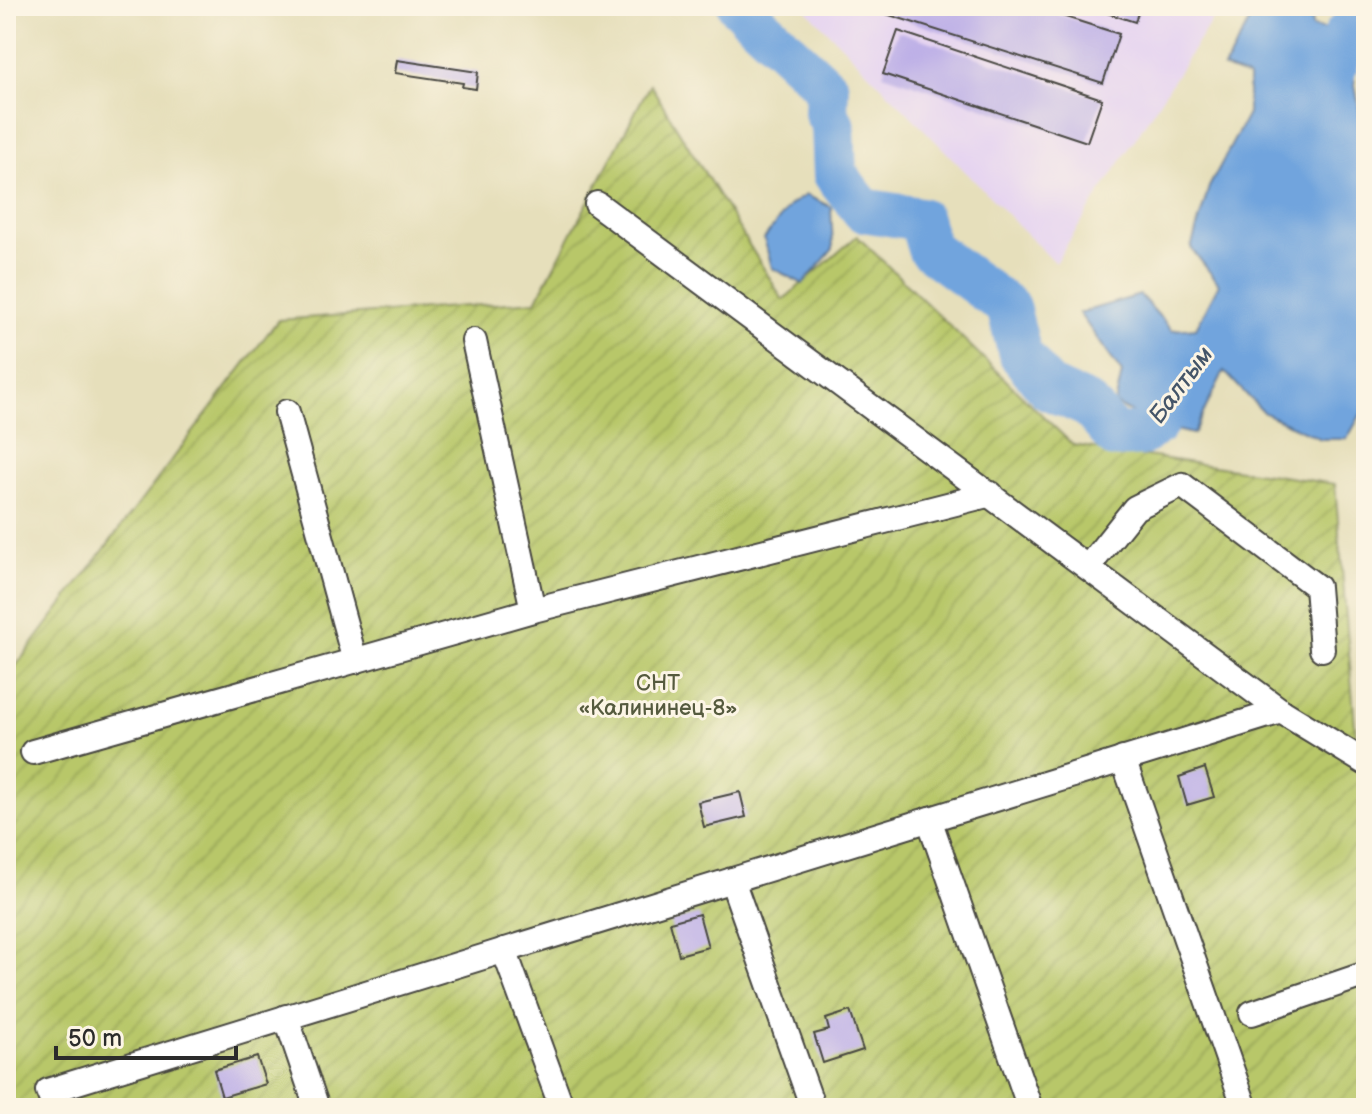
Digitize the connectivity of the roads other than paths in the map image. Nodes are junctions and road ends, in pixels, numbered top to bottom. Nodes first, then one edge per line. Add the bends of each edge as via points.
1 (597, 204) dead end
2 (474, 341) dead end
3 (287, 412) dead end
4 (991, 494) junction
5 (1088, 567) junction
6 (533, 610) junction
7 (1322, 649) dead end
8 (355, 661) junction
9 (1281, 711) junction
10 (33, 752) dead end
11 (1123, 759) junction
12 (1366, 763) edge
13 (929, 819) junction
14 (732, 880) junction
15 (504, 950) junction
16 (1366, 974) edge
17 (1252, 1013) dead end
18 (286, 1017) junction
19 (55, 1108) edge
20 (317, 1108) edge
21 (562, 1108) edge
22 (813, 1108) edge
23 (1030, 1108) edge
24 (1245, 1108) edge

1 - 4 lane
2 - 6 lane
3 - 8 lane
4 - 5 lane
4 - 6 lane
5 - 7 lane via 1135,508 1182,485 1317,587
5 - 9 lane
6 - 8 lane
8 - 10 lane
9 - 11 lane
9 - 12 lane
11 - 13 lane
11 - 24 lane
13 - 14 lane
13 - 23 lane
14 - 15 lane
14 - 22 lane
15 - 18 lane
15 - 21 lane
16 - 17 lane
18 - 19 lane via 48,1091
18 - 20 lane

